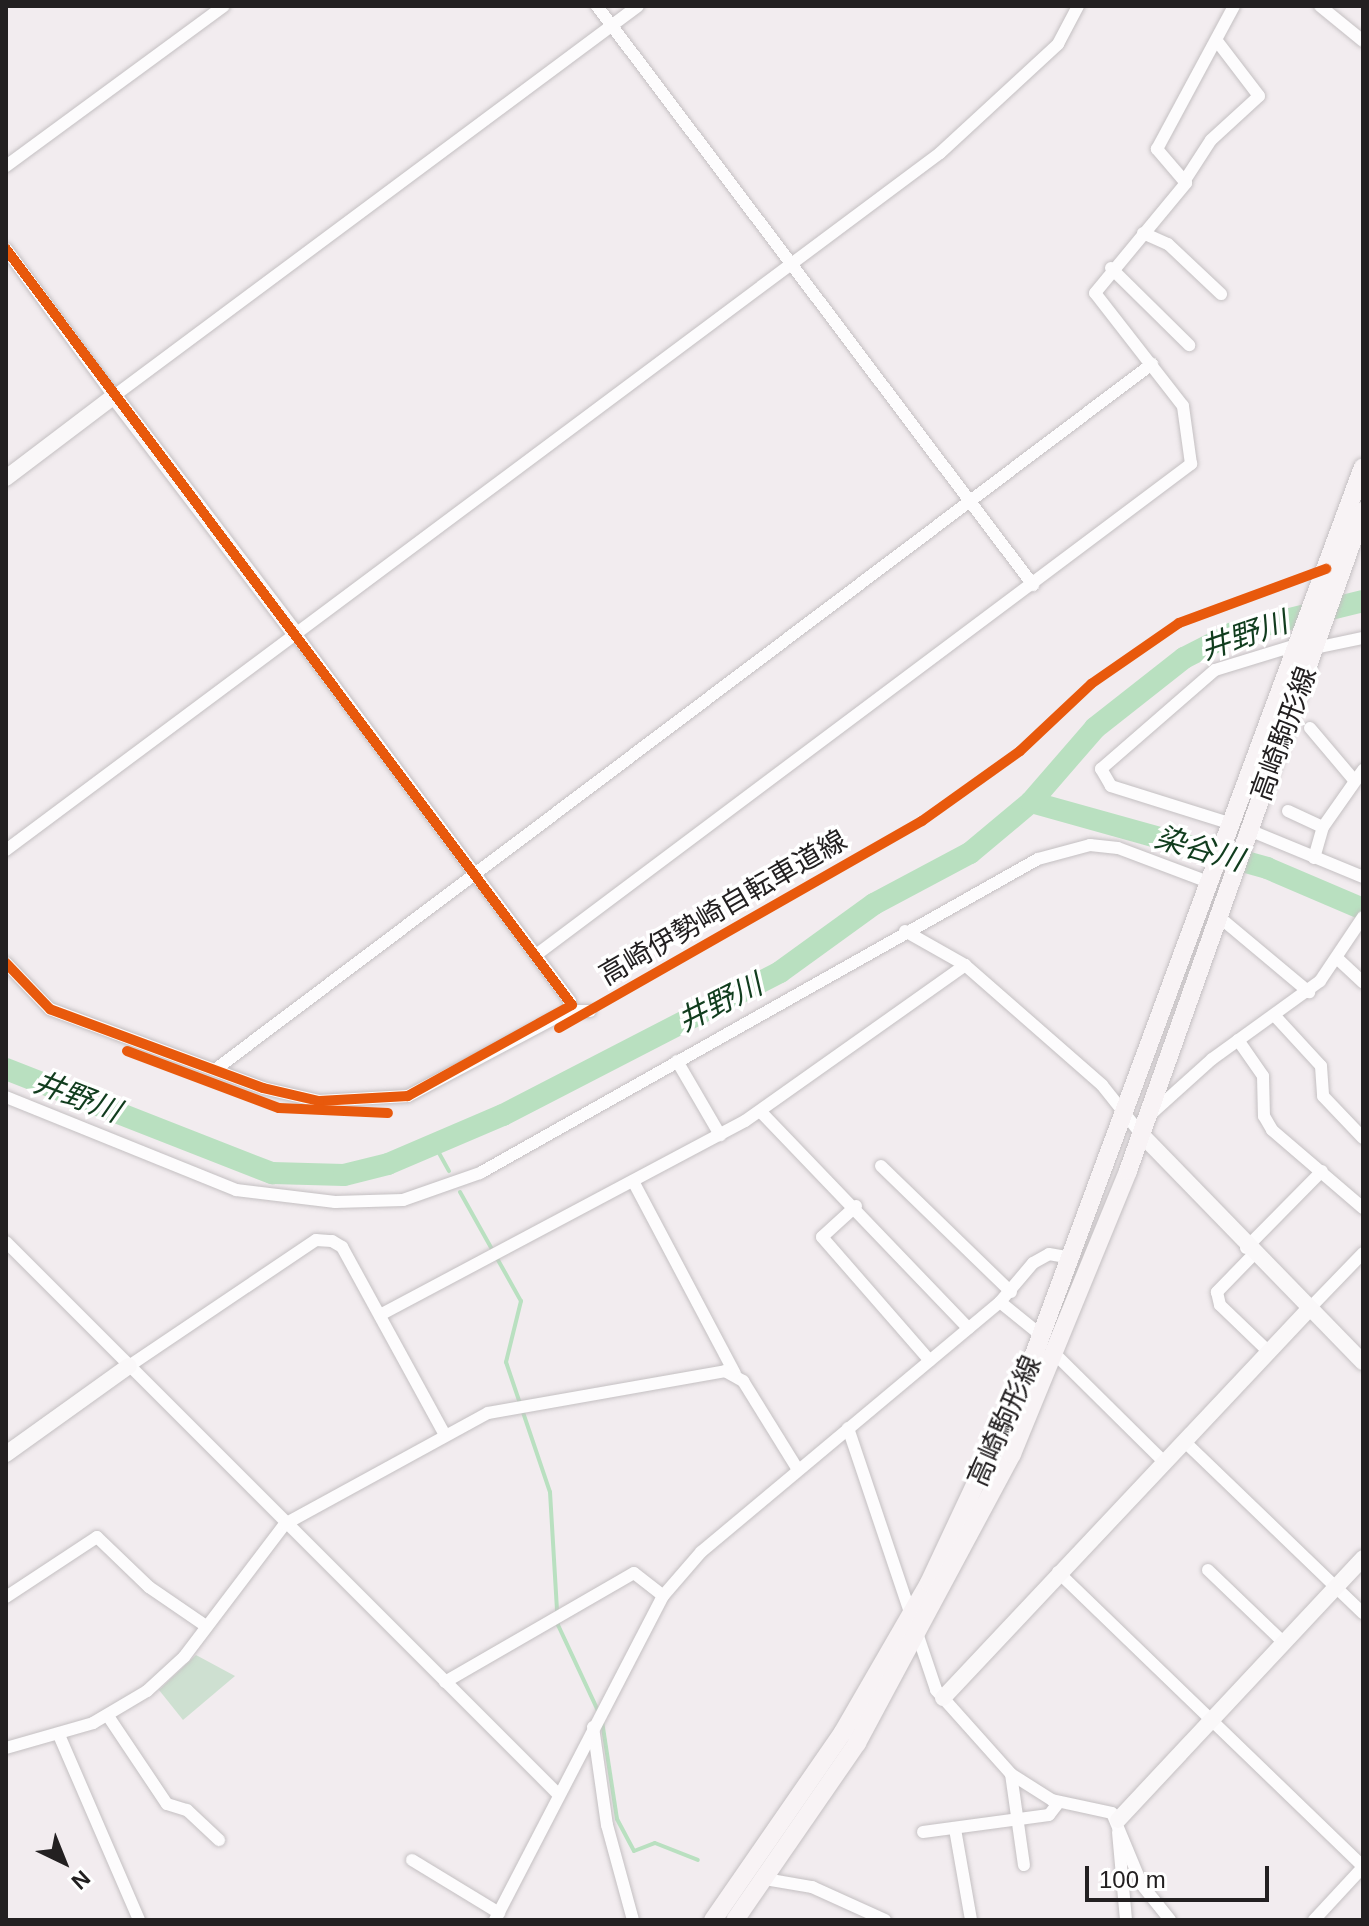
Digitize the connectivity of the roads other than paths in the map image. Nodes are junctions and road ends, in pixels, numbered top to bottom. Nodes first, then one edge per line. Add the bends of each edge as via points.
1 (224, 6) edge
2 (597, 6) edge
3 (638, 6) edge
4 (1078, 6) edge
5 (1234, 6) edge
6 (1320, 6) edge
7 (611, 26) junction
8 (1217, 41) junction
9 (1363, 41) edge
10 (6, 166) edge
11 (1187, 177) junction
12 (1143, 233) junction
13 (6, 249) edge
14 (790, 265) junction
15 (1111, 268) junction
16 (1221, 294) dead end
17 (1189, 345) dead end
18 (1152, 364) junction
19 (114, 396) junction
20 (1363, 467) edge
21 (6, 478) edge
22 (970, 505) junction
23 (1358, 517) edge
24 (1033, 585) junction
25 (295, 634) junction
26 (1363, 638) edge
27 (1308, 641) junction
28 (1310, 728) dead end
29 (1358, 775) edge
30 (1288, 811) dead end
31 (1323, 827) junction
32 (1240, 830) junction
33 (6, 850) edge
34 (1314, 858) junction
35 (475, 874) junction
36 (1363, 877) edge
37 (1217, 882) junction
38 (1218, 916) junction
39 (1360, 923) edge
40 (905, 931) junction
41 (536, 955) junction
42 (1339, 960) junction
43 (6, 963) edge
44 (965, 965) junction
45 (1363, 982) edge
46 (1309, 992) junction
47 (568, 1011) junction
48 (590, 1011) dead end
49 (1275, 1016) junction
50 (1238, 1040) junction
51 (677, 1061) junction
52 (216, 1069) junction
53 (6, 1097) edge
54 (760, 1111) junction
55 (1125, 1111) junction
56 (1144, 1126) junction
57 (720, 1135) junction
58 (1363, 1138) edge
59 (881, 1166) dead end
60 (1322, 1171) junction
61 (633, 1181) junction
62 (856, 1206) junction
63 (1363, 1208) edge
64 (6, 1242) edge
65 (1249, 1252) junction
66 (1363, 1253) edge
67 (1072, 1258) junction
68 (1011, 1292) junction
69 (1000, 1302) junction
70 (1309, 1309) junction
71 (380, 1315) junction
72 (968, 1328) junction
73 (1042, 1336) junction
74 (1269, 1352) junction
75 (1055, 1354) junction
76 (930, 1361) junction
77 (1363, 1362) edge
78 (129, 1366) junction
79 (735, 1374) junction
80 (848, 1428) junction
81 (444, 1433) junction
82 (1185, 1442) junction
83 (6, 1454) edge
84 (1165, 1463) junction
85 (797, 1468) junction
86 (285, 1524) junction
87 (1363, 1558) edge
88 (1208, 1570) dead end
89 (1058, 1572) junction
90 (1336, 1587) junction
91 (663, 1596) junction
92 (6, 1597) edge
93 (1363, 1613) edge
94 (908, 1615) junction
95 (206, 1626) junction
96 (1283, 1642) junction
97 (916, 1643) junction
98 (445, 1682) junction
99 (943, 1698) junction
100 (108, 1716) junction
101 (1209, 1720) junction
102 (593, 1727) junction
103 (59, 1735) junction
104 (7, 1745) edge
105 (1011, 1774) junction
106 (559, 1795) junction
107 (1058, 1803) junction
108 (1016, 1819) junction
109 (1118, 1820) junction
110 (955, 1829) junction
111 (923, 1832) dead end
112 (219, 1840) dead end
113 (412, 1860) dead end
114 (1024, 1865) dead end
115 (1363, 1867) edge
116 (765, 1879) junction
117 (497, 1916) edge
118 (139, 1920) edge
119 (633, 1920) edge
120 (713, 1920) edge
121 (735, 1920) edge
122 (885, 1920) edge
123 (971, 1920) edge
124 (1126, 1920) edge
125 (1170, 1920) edge
126 (1314, 1920) edge

1 - 10 street
2 - 7 street
3 - 7 street
4 - 14 street via 1058,44 940,153
5 - 8 street
6 - 9 street
7 - 14 street
7 - 19 street
8 - 11 street via 1157,149
8 - 11 street via 1259,96 1211,140
11 - 12 street
12 - 15 street
12 - 16 street via 1168,244
13 - 19 street
14 - 22 street
14 - 25 street
15 - 17 street
15 - 18 street via 1095,293
18 - 22 street
18 - 24 street via 1183,406 1191,464
19 - 21 street
19 - 25 street
20 - 23 main road
22 - 24 street
22 - 35 street
23 - 27 main road, 高崎駒形線
24 - 41 street
25 - 33 street
25 - 35 street
26 - 27 street
27 - 32 main road, 高崎駒形線
27 - 32 street via 1215,670 1101,769 1111,786
28 - 29 street
29 - 31 street
30 - 31 street
31 - 34 street
32 - 34 street
32 - 37 main road, 高崎駒形線
34 - 36 street
35 - 41 street
35 - 52 street
37 - 38 main road, 高崎駒形線
37 - 40 street via 1118,848 1090,845 1038,859
37 - 55 main road, 高崎駒形線
38 - 46 street
38 - 56 main road, 高崎駒形線
39 - 42 street
40 - 44 street
40 - 51 street
41 - 47 street via 570,1001
42 - 45 street
42 - 46 street
43 - 52 street via 50,1009
44 - 54 street
44 - 55 street
46 - 49 street
47 - 48 street
47 - 52 street via 390,1100 319,1101
49 - 50 street
49 - 58 street via 1321,1066 1323,1096
50 - 56 street
50 - 60 street via 1263,1076 1264,1116 1272,1130
51 - 53 street via 450,1187 374,1202 236,1190
51 - 57 street
54 - 57 street
54 - 62 street via 832,1191
55 - 56 street
55 - 67 main road, 高崎駒形線
56 - 65 street
56 - 75 main road, 高崎駒形線
57 - 61 street
59 - 68 street
60 - 63 street
60 - 65 street
61 - 71 street
61 - 79 street
62 - 72 street
62 - 76 street via 822,1237
64 - 78 street
65 - 70 street
65 - 74 street via 1217,1292 1220,1305
66 - 70 street
67 - 68 street via 1049,1254
67 - 73 main road, 高崎駒形線
68 - 69 street
69 - 72 street
69 - 73 street
70 - 74 street
70 - 77 street
71 - 78 street via 342,1247 316,1240
71 - 81 street
72 - 76 street
73 - 94 main road, 高崎駒形線
74 - 82 street
75 - 84 street
75 - 97 main road, 高崎駒形線
76 - 80 street
78 - 83 street
78 - 86 street
79 - 81 street via 528,1406
79 - 85 street
80 - 85 street
80 - 94 street
81 - 86 street via 386,1473
82 - 84 street
82 - 90 street
84 - 89 street
85 - 91 street via 701,1552
86 - 95 street
86 - 98 street
87 - 90 street
88 - 96 street
89 - 99 street
89 - 101 street
90 - 93 street
90 - 96 street
91 - 98 street via 634,1573
91 - 102 street
92 - 95 street via 97,1537 149,1587
94 - 97 street
94 - 120 main road, 高崎駒形線 via 843,1732
95 - 100 street via 169,1673
96 - 101 street
97 - 99 street
97 - 116 main road, 高崎駒形線
98 - 106 street
99 - 105 street
100 - 103 street
100 - 112 street via 167,1804 187,1810
101 - 109 street
101 - 115 street
102 - 106 street
102 - 119 street via 607,1825
103 - 104 street
103 - 118 street
105 - 107 street
105 - 108 street
106 - 117 street
107 - 108 street via 1049,1815
107 - 109 street via 1103,1806
108 - 110 street
108 - 114 street
109 - 124 street
109 - 125 street via 1142,1885
110 - 111 street
110 - 123 street
113 - 117 street
115 - 126 street
116 - 121 main road, 高崎駒形線
116 - 122 street via 812,1887

